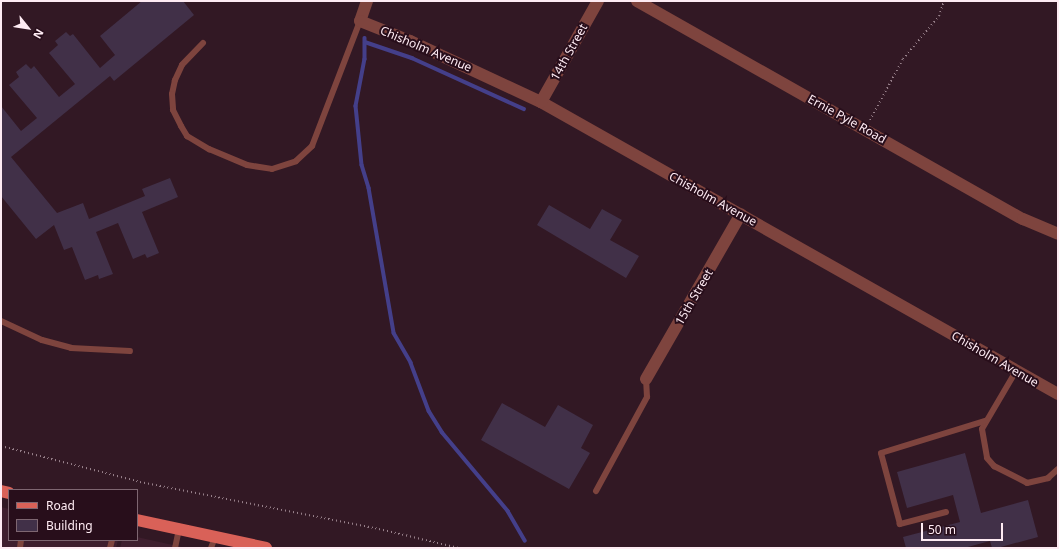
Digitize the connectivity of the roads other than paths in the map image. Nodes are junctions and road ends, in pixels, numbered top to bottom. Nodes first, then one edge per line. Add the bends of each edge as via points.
1 (367, 1) edge
2 (598, 1) edge
3 (637, 1) edge
4 (360, 21) junction
5 (203, 43) dead end
6 (541, 102) junction
7 (741, 214) junction
8 (1058, 234) edge
9 (1, 321) edge
10 (130, 351) dead end
11 (1016, 370) junction
12 (646, 379) joint
13 (1058, 394) edge
14 (984, 421) junction
15 (1058, 469) edge
16 (596, 491) dead end
17 (946, 512) dead end
18 (138, 520) edge
19 (179, 529) junction
20 (213, 542) edge
21 (174, 548) edge
22 (266, 548) edge

1 - 4 street
2 - 6 street, 14th Street
3 - 8 street, Ernie Pyle Road via 1023,219
4 - 5 lane via 312,146 296,161 272,169 247,165 209,149 187,136 181,126 173,110 172,94 175,80 182,65
4 - 6 street, Chisholm Avenue via 417,44
6 - 7 street, Chisholm Avenue
7 - 11 street, Chisholm Avenue
7 - 12 street, 15th Street
9 - 10 lane via 57,344 84,350
11 - 13 street, Chisholm Avenue
11 - 14 lane
12 - 16 lane via 648,397
14 - 15 lane via 981,438 987,458 994,466 1027,483 1048,478
14 - 17 lane via 881,453 900,524
18 - 19 main road
19 - 20 main road
19 - 21 lane
20 - 22 main road

